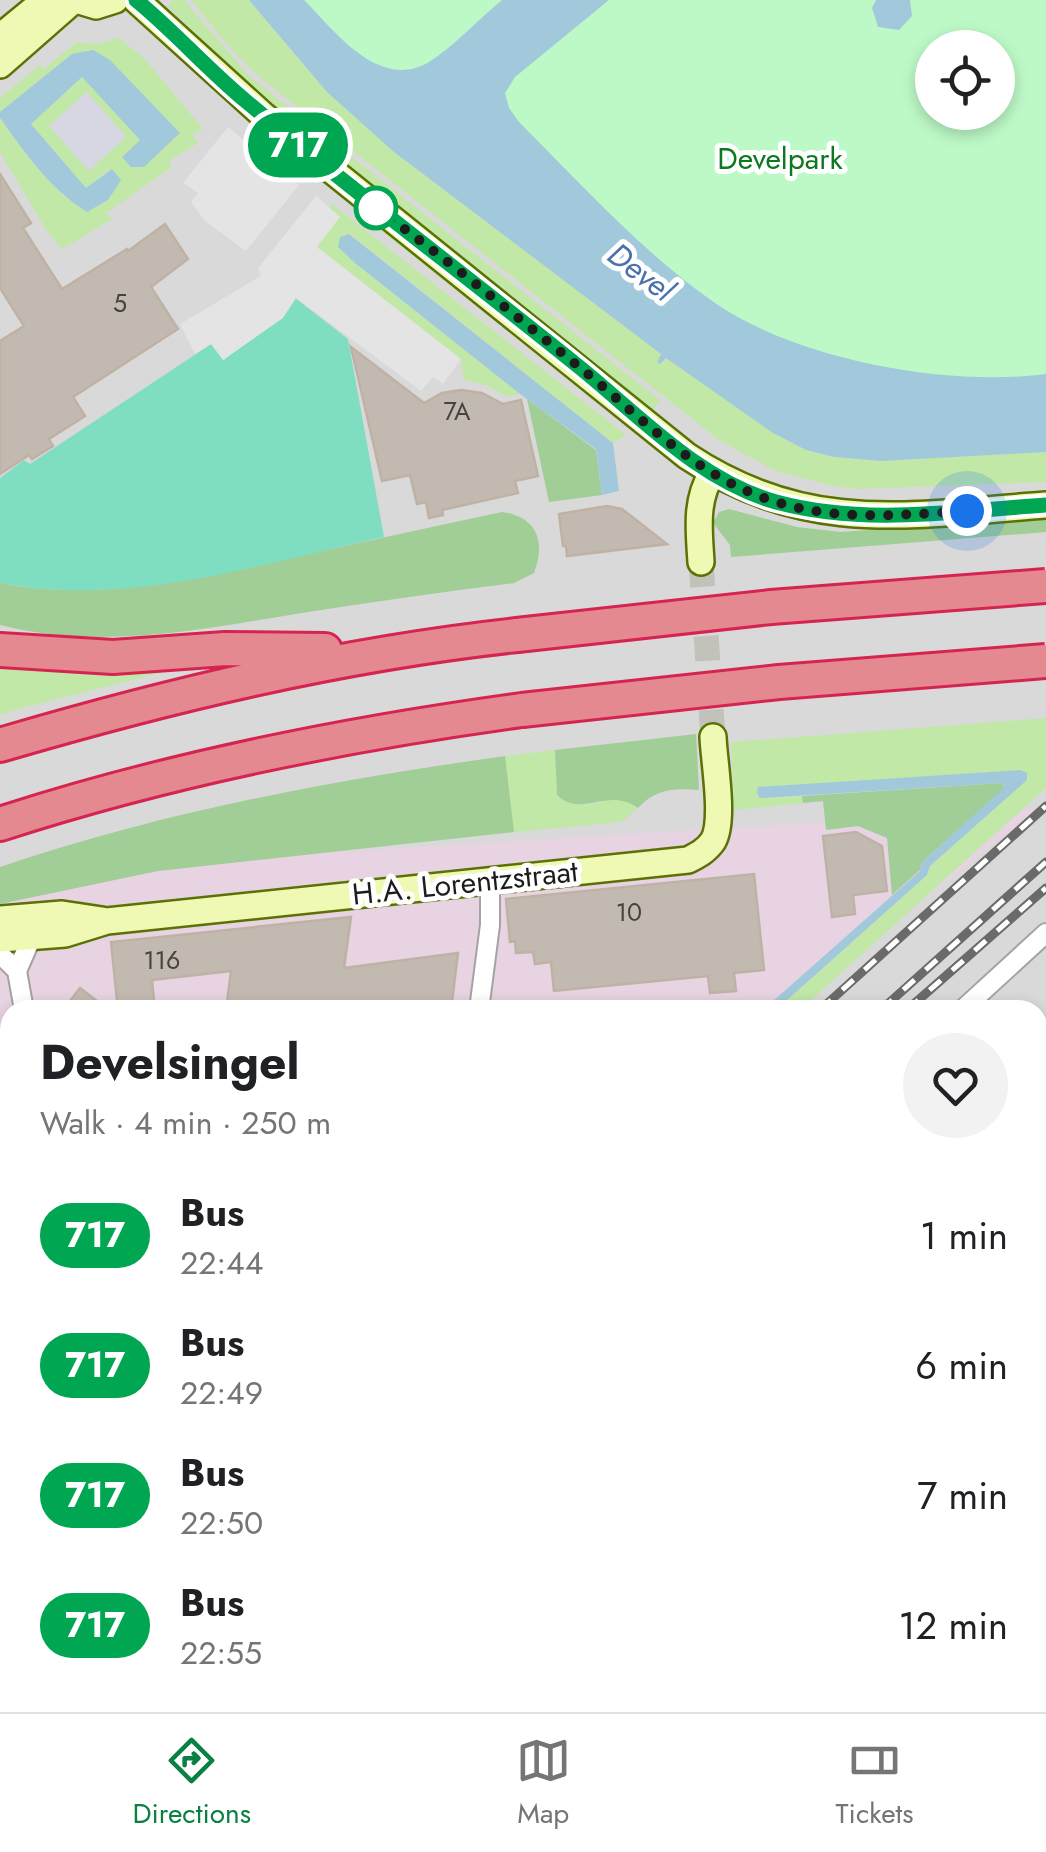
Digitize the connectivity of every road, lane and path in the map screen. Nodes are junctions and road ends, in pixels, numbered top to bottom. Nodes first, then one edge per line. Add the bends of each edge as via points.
1 (45, 0) edge
2 (75, 0) edge
3 (116, 0) edge
4 (136, 0) edge
5 (0, 37) edge
6 (0, 66) edge
7 (712, 473) junction
8 (1046, 505) edge
9 (701, 562) tunnel mouth
10 (1046, 586) edge
11 (0, 650) edge
12 (396, 650) junction
13 (1046, 661) edge
14 (713, 738) tunnel mouth
15 (0, 744) edge
16 (0, 824) edge
17 (490, 880) junction
18 (0, 920) edge
19 (106, 921) junction
20 (1046, 933) edge
21 (0, 939) edge
22 (31, 939) junction
23 (0, 954) edge
24 (17, 972) junction
25 (22, 1000) edge
26 (480, 1000) edge
27 (973, 1000) edge

1 - 5 street
2 - 3 street via 96,6
2 - 6 street
4 - 7 street via 264,116
7 - 8 street via 773,501 836,514
7 - 9 street via 699,511
10 - 12 highway, bridge via 770,607
11 - 12 highway via 113,657 225,649
12 - 15 highway via 143,703
13 - 16 highway, bridge via 522,710 269,752
14 - 17 street, H.A. Lorentzstraat via 718,817 715,838 703,853 688,860
17 - 19 street, H.A. Lorentzstraat
17 - 26 street
18 - 19 street, H.A. Lorentzstraat via 62,914
19 - 22 street, H.A. Lorentzstraat
20 - 27 street
21 - 22 street, H.A. Lorentzstraat
22 - 24 street
23 - 24 street
24 - 25 street

